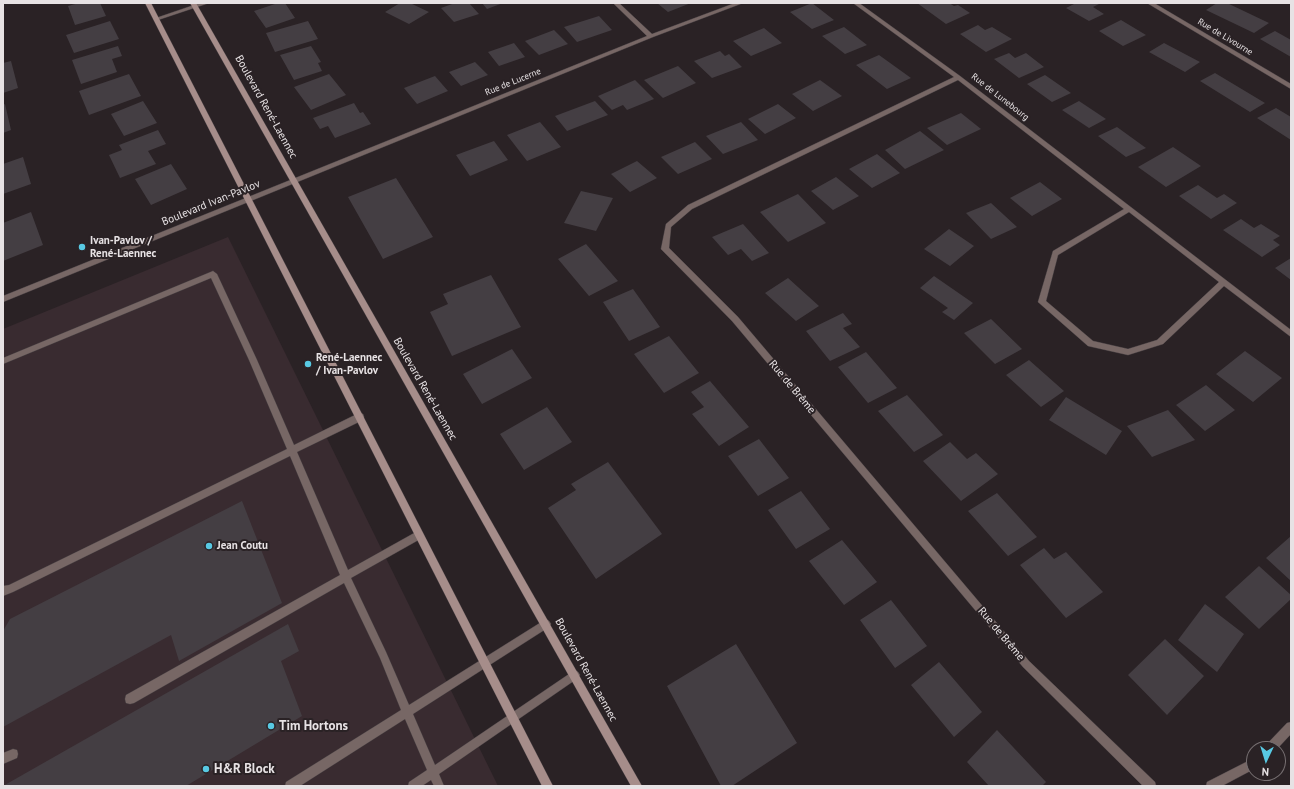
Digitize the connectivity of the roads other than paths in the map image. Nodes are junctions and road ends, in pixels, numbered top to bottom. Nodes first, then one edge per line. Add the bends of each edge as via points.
1 (148, 3) edge
2 (206, 3) edge
3 (616, 3) edge
4 (740, 3) edge
5 (856, 3) edge
6 (1150, 3) edge
7 (194, 5) edge
8 (156, 18) junction
9 (651, 36) junction
10 (958, 77) junction
11 (1291, 87) edge
12 (294, 181) junction
13 (249, 200) junction
14 (1129, 209) junction
15 (1224, 282) junction
16 (3, 299) edge
17 (1291, 334) edge
18 (3, 361) edge
19 (360, 417) junction
20 (292, 451) junction
21 (419, 535) junction
22 (346, 577) junction
23 (3, 591) edge
24 (546, 624) junction
25 (485, 662) junction
26 (575, 675) junction
27 (130, 699) dead end
28 (408, 712) junction
29 (512, 716) junction
30 (1291, 727) edge
31 (1278, 741) edge
32 (13, 754) dead end
33 (3, 759) edge
34 (1246, 767) edge
35 (433, 773) junction
36 (290, 786) edge
37 (413, 786) edge
38 (439, 786) edge
39 (548, 786) edge
40 (637, 786) edge
41 (1151, 786) edge
42 (1211, 786) edge

1 - 8 street
2 - 7 street
3 - 9 street
4 - 9 street, Rue de Lucerne
5 - 10 street, Rue de Lunebourg
6 - 11 street, Rue de Livourne
7 - 8 street
7 - 12 street, Boulevard René-Laennec
8 - 13 street
9 - 12 street, Rue de Lucerne
10 - 14 street, Rue de Lunebourg
10 - 41 street, Rue de Brême via 690,207 668,226 665,249 735,319 1026,664
12 - 13 street, Boulevard Ivan-Pavlov
12 - 24 street, Boulevard René-Laennec
13 - 16 street, Boulevard Ivan-Pavlov
13 - 19 street
14 - 15 street, Rue de Lunebourg
14 - 15 street via 1054,253 1042,302 1090,344 1128,352 1160,342
15 - 17 street, Rue de Lunebourg
18 - 20 street via 213,274
19 - 20 street
19 - 21 street
20 - 22 street
20 - 23 street
21 - 22 street
21 - 25 street
22 - 27 street
22 - 28 street
24 - 25 street
24 - 26 street, Boulevard René-Laennec
25 - 28 street
25 - 29 street
26 - 29 street
26 - 40 street, Boulevard René-Laennec
28 - 35 street
28 - 36 street
29 - 35 street
29 - 39 street
30 - 31 street
32 - 33 street
34 - 42 street
35 - 37 street
35 - 38 street

